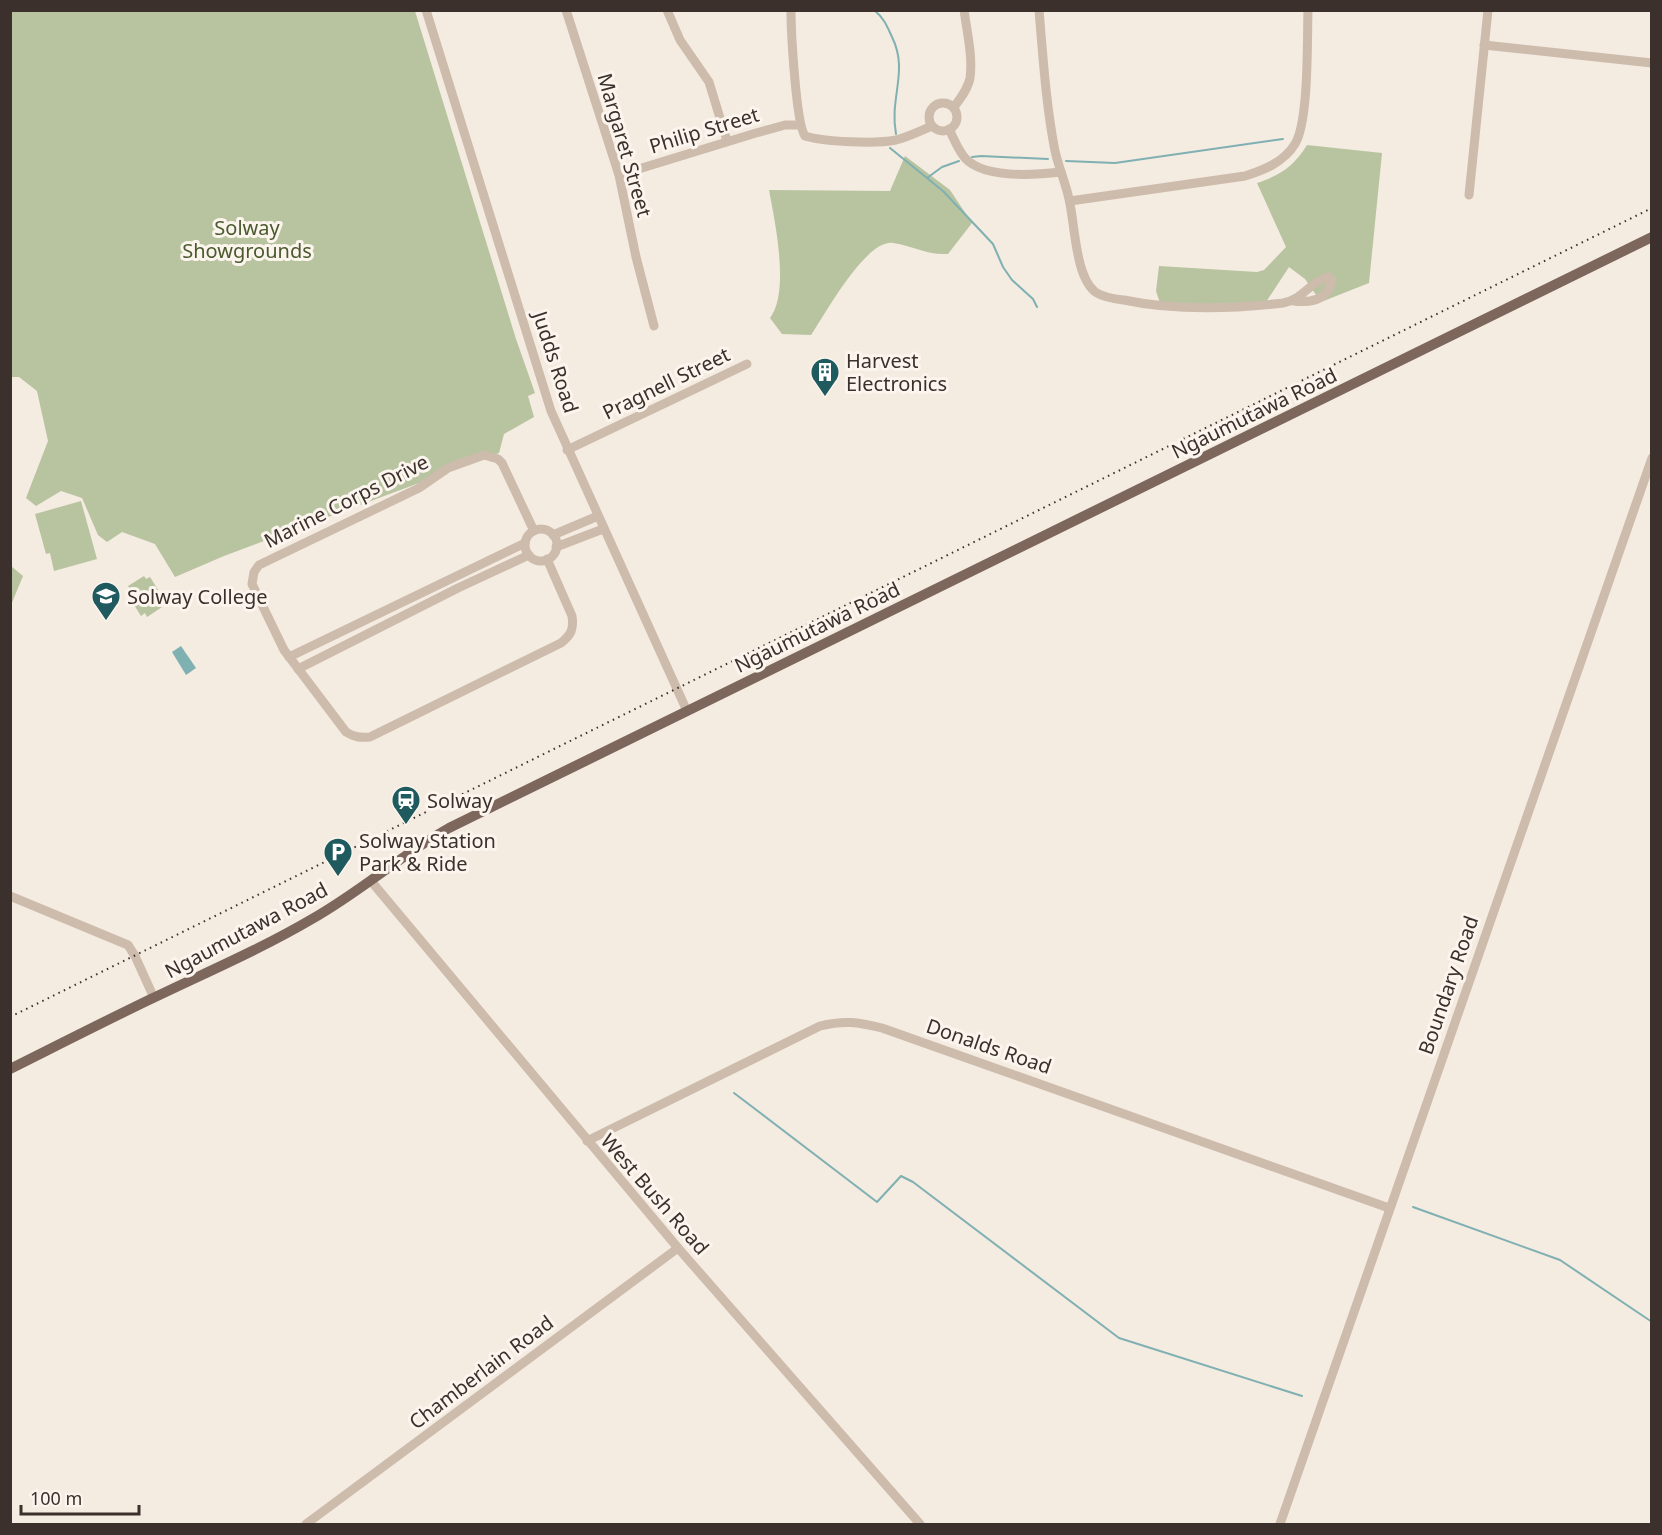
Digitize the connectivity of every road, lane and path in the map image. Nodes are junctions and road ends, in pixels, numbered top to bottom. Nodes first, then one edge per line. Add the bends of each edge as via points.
1 (426, 10) edge
2 (566, 10) edge
3 (667, 10) edge
4 (791, 10) edge
5 (964, 10) edge
6 (1039, 10) edge
7 (1308, 10) edge
8 (1488, 10) edge
9 (1484, 45) junction
10 (1652, 63) edge
11 (954, 107) junction
12 (800, 125) junction
13 (932, 126) junction
14 (949, 129) junction
15 (727, 141) junction
16 (1061, 172) junction
17 (619, 175) junction
18 (1469, 195) dead end
19 (1070, 201) junction
20 (1652, 237) edge
21 (1294, 301) dead end
22 (654, 326) dead end
23 (747, 364) dead end
24 (567, 450) junction
25 (1652, 458) edge
26 (598, 516) junction
27 (603, 529) junction
28 (534, 531) junction
29 (553, 535) junction
30 (525, 543) junction
31 (556, 547) junction
32 (529, 555) junction
33 (547, 559) junction
34 (453, 577) junction
35 (458, 588) junction
36 (393, 606) junction
37 (399, 618) junction
38 (333, 636) junction
39 (339, 647) junction
40 (289, 657) junction
41 (298, 669) junction
42 (687, 711) junction
43 (371, 881) junction
44 (10, 896) edge
45 (154, 998) junction
46 (10, 1069) edge
47 (587, 1141) junction
48 (1389, 1208) junction
49 (678, 1248) junction
50 (306, 1524) edge
51 (920, 1524) edge
52 (1280, 1524) edge

1 - 24 street, Judds Road via 551,411
2 - 17 street, Margaret Street
3 - 15 street via 680,40 709,82
4 - 12 street
5 - 11 street via 970,79
6 - 16 street via 1051,126
7 - 19 street via 1302,125 1295,144 1267,170
8 - 9 street
9 - 10 street
9 - 18 street
11 - 13 street via 940,103 932,108
11 - 14 street via 957,120
12 - 13 street via 811,138 873,142 900,139
12 - 15 street, Philip Street
13 - 14 street via 940,131
14 - 16 street via 966,160 981,168 1034,175
15 - 17 street, Philip Street
16 - 19 street
17 - 22 street, Margaret Street
19 - 21 street via 1082,272 1088,284 1106,297 1194,308
20 - 42 main road, Ngaumutawa Road
23 - 24 street, Pragnell Street
24 - 26 street, Judds Road
25 - 48 street, Boundary Road
26 - 27 street, Judds Road
26 - 29 street
27 - 31 street
27 - 42 street, Judds Road
28 - 29 street via 545,530
28 - 30 street
28 - 40 street, Marine Corps Drive via 502,463 484,455 448,468 419,488 259,565 252,584 277,640
29 - 31 street
30 - 32 street
30 - 34 street
31 - 33 street
32 - 33 street via 535,560
32 - 35 street
33 - 41 street, Marine Corps Drive via 572,616 569,637 370,737 354,737 346,732
34 - 35 street
34 - 36 street
35 - 37 street
36 - 37 street
36 - 38 street
37 - 39 street
38 - 39 street
38 - 40 street
39 - 41 street
40 - 41 street, Marine Corps Drive
42 - 43 main road, Ngaumutawa Road via 449,828 417,846
43 - 45 main road, Ngaumutawa Road via 313,919
43 - 47 street, West Bush Road
44 - 45 street via 128,945
45 - 46 main road, Ngaumutawa Road
47 - 48 street, Donalds Road via 820,1026 838,1021 859,1022
47 - 49 street, West Bush Road
48 - 52 street, Boundary Road
49 - 50 street, Chamberlain Road
49 - 51 street, West Bush Road

